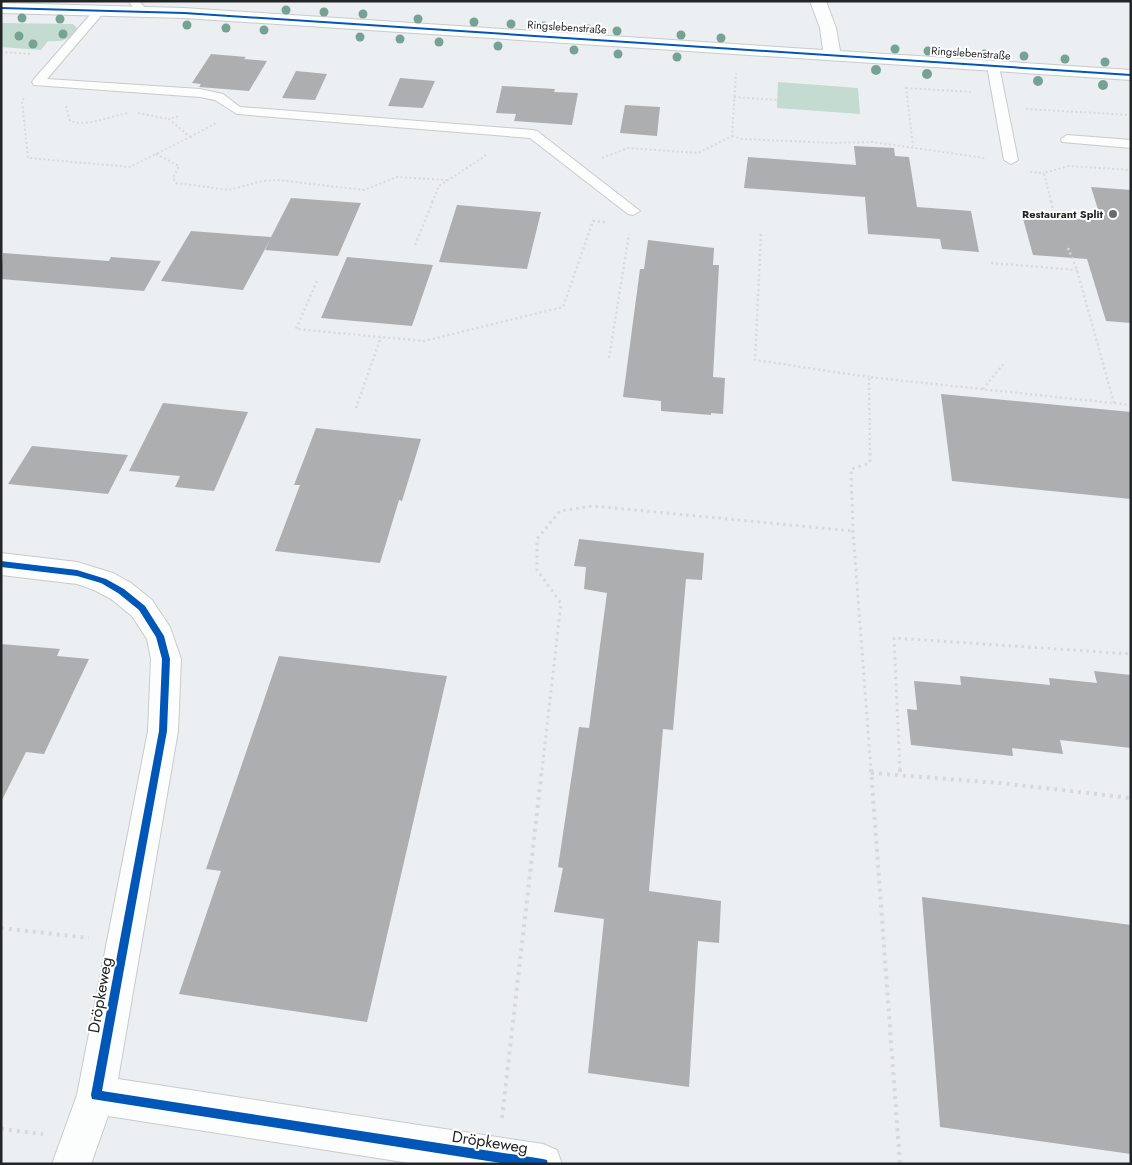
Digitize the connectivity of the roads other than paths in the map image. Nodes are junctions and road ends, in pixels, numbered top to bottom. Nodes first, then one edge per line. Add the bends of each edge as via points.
1 (818, 1) edge
2 (56, 4) edge
3 (140, 4) edge
4 (1, 8) edge
5 (101, 9) junction
6 (832, 56) junction
7 (993, 66) junction
8 (1131, 75) edge
9 (1066, 140) dead end
10 (1131, 144) edge
11 (1011, 160) road end
12 (632, 217) road end
13 (1, 564) edge
14 (96, 1095) junction
15 (62, 1150) edge
16 (543, 1164) edge

1 - 6 street via 828,28
2 - 4 street, Ringslebenstraße
2 - 5 street, Ringslebenstraße
3 - 5 street, Ringslebenstraße
3 - 6 street, Ringslebenstraße
5 - 12 lane via 38,82 200,93 219,97 237,110 533,134 579,168
6 - 7 street, Ringslebenstraße
7 - 8 street, Ringslebenstraße
7 - 11 lane
9 - 10 lane
13 - 14 street, Dröpkeweg via 77,573 121,591 142,608 160,636 166,659 163,731
14 - 15 street
14 - 16 street, Dröpkeweg

